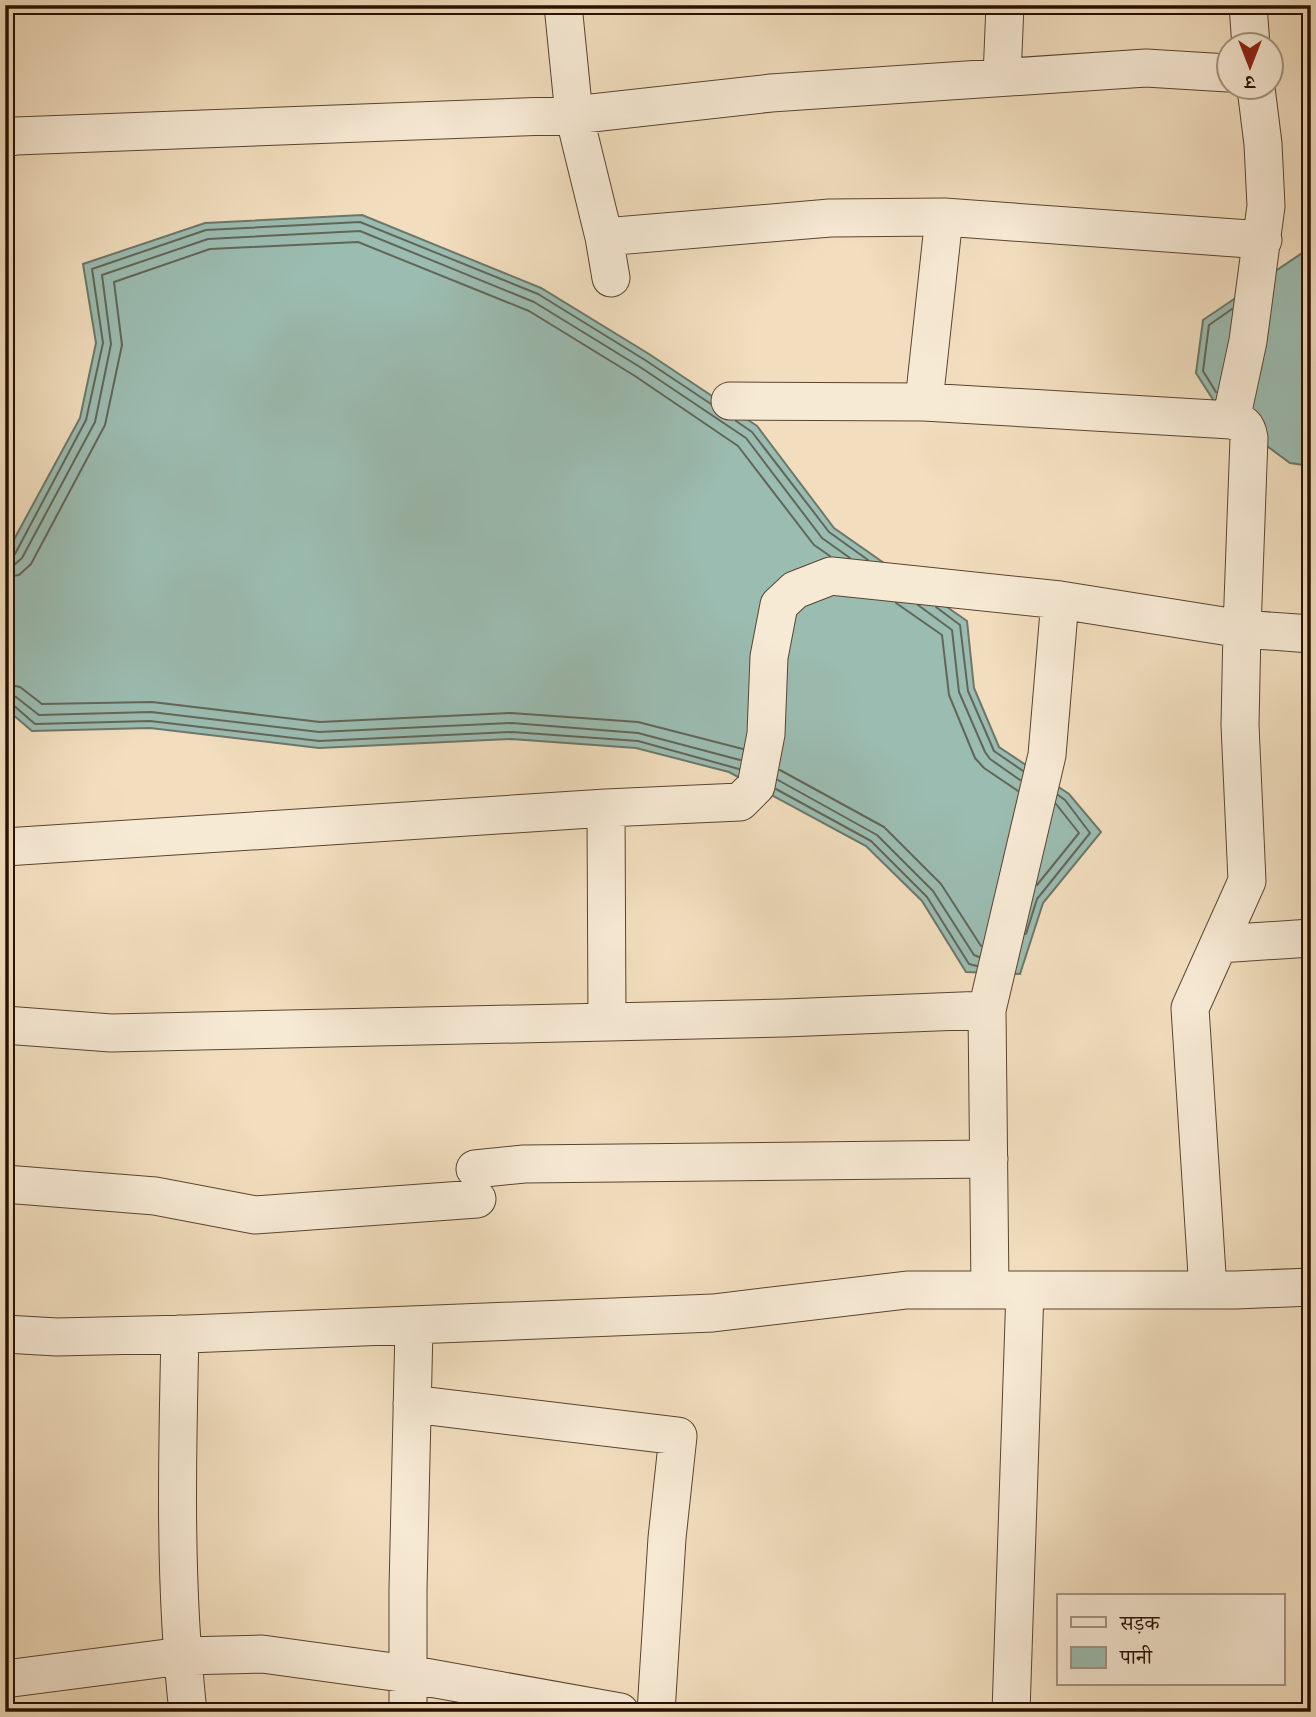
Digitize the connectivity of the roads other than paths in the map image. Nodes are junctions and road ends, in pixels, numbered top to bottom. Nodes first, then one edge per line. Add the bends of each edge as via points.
1 (564, 5) edge
2 (1005, 5) edge
3 (1248, 5) edge
4 (1250, 32) edge
5 (1214, 73) edge
6 (1002, 77) junction
7 (1258, 102) edge
8 (574, 116) junction
9 (5, 138) edge
10 (944, 217) junction
11 (604, 237) junction
12 (1263, 240) junction
13 (611, 278) dead end
14 (730, 401) dead end
15 (924, 402) junction
16 (1231, 420) junction
17 (1060, 600) junction
18 (1242, 628) junction
19 (1311, 634) edge
20 (606, 808) junction
21 (5, 847) edge
22 (1311, 938) edge
23 (1219, 944) junction
24 (987, 1010) junction
25 (607, 1022) junction
26 (5, 1026) edge
27 (989, 1159) junction
28 (5, 1184) edge
29 (1311, 1287) edge
30 (1008, 1290) junction
31 (1208, 1290) junction
32 (414, 1326) junction
33 (5, 1334) edge
34 (180, 1334) junction
35 (412, 1405) junction
36 (182, 1656) junction
37 (408, 1674) junction
38 (5, 1679) edge
39 (188, 1712) edge
40 (408, 1712) edge
41 (620, 1712) edge
42 (656, 1712) edge
43 (1011, 1712) edge

1 - 8 street
2 - 6 street
3 - 4 street
5 - 6 street via 1146,68
6 - 8 street via 771,93
7 - 12 street via 1266,206
8 - 9 street
8 - 11 street
10 - 11 street via 830,218
10 - 12 street
10 - 15 street
11 - 13 street
12 - 16 street
14 - 15 street
15 - 16 street
16 - 18 street via 1243,424 1249,438
17 - 18 street
17 - 20 street via 831,576 795,590 779,605 776,618 769,657 766,734 756,786 740,802
17 - 24 street via 1047,755
18 - 19 street
18 - 23 street via 1240,725 1247,881
20 - 21 street
20 - 25 street
22 - 23 street
23 - 31 street via 1190,1008
24 - 25 street
24 - 27 street
25 - 26 street via 111,1033
27 - 28 street via 524,1164 476,1184 255,1215 155,1196
27 - 30 street
29 - 31 street
30 - 31 street
30 - 32 street via 907,1290 713,1312
30 - 43 street
32 - 34 street
32 - 35 street
33 - 34 street
34 - 36 street via 177,1495
35 - 37 street
35 - 42 street via 678,1436
36 - 37 street via 262,1654
36 - 38 street
36 - 39 street
37 - 40 street
37 - 41 street

